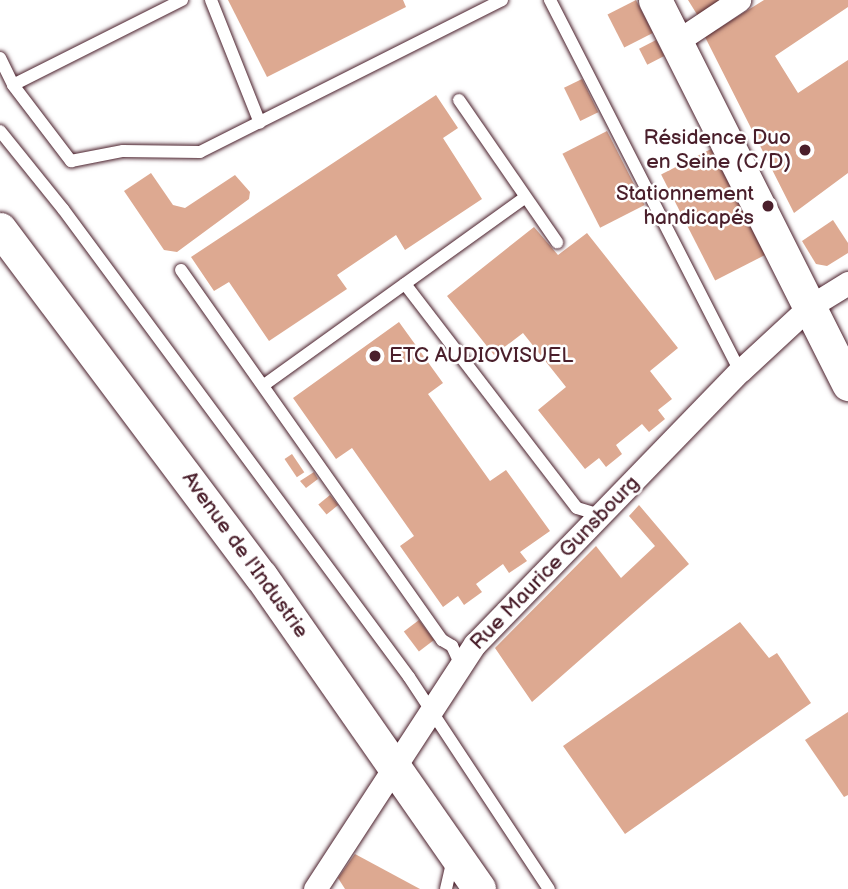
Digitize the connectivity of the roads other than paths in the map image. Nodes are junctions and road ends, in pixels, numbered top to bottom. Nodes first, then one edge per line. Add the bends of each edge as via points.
1 (182, 0) edge
2 (212, 0) edge
3 (502, 0) edge
4 (550, 0) edge
5 (654, 0) edge
6 (739, 0) edge
7 (676, 42) junction
8 (0, 58) edge
9 (13, 85) junction
10 (459, 100) dead end
11 (260, 123) junction
12 (0, 131) edge
13 (523, 199) junction
14 (0, 229) edge
15 (557, 242) dead end
16 (181, 270) dead end
17 (848, 283) edge
18 (405, 284) junction
19 (809, 307) junction
20 (740, 371) junction
21 (848, 384) edge
22 (264, 385) junction
23 (600, 515) junction
24 (461, 666) junction
25 (430, 711) junction
26 (394, 767) junction
27 (455, 852) junction
28 (315, 889) edge
29 (446, 889) edge
30 (479, 889) edge
31 (549, 889) edge

1 - 9 lane
2 - 11 lane
3 - 11 lane
4 - 20 lane
5 - 7 main road
6 - 7 street
7 - 19 main road
8 - 9 lane
9 - 11 lane via 71,161 123,151 200,152
10 - 13 lane
12 - 25 lane via 63,209
13 - 15 lane
13 - 18 lane
14 - 26 main road, Avenue de l'Industrie via 261,576
16 - 22 lane
17 - 19 street, Rue Maurice Gunsbourg
18 - 22 lane
18 - 23 lane via 577,508
19 - 20 street, Rue Maurice Gunsbourg
19 - 21 main road
20 - 23 street, Rue Maurice Gunsbourg
22 - 24 lane via 442,640 452,646
23 - 24 street, Rue Maurice Gunsbourg via 475,643
24 - 25 street, Rue Maurice Gunsbourg
25 - 26 street, Rue Maurice Gunsbourg
25 - 31 lane
26 - 27 main road, Avenue de l'Industrie
26 - 28 street, Rue Maurice Gunsbourg
27 - 29 lane
27 - 30 main road, Avenue de l'Industrie

